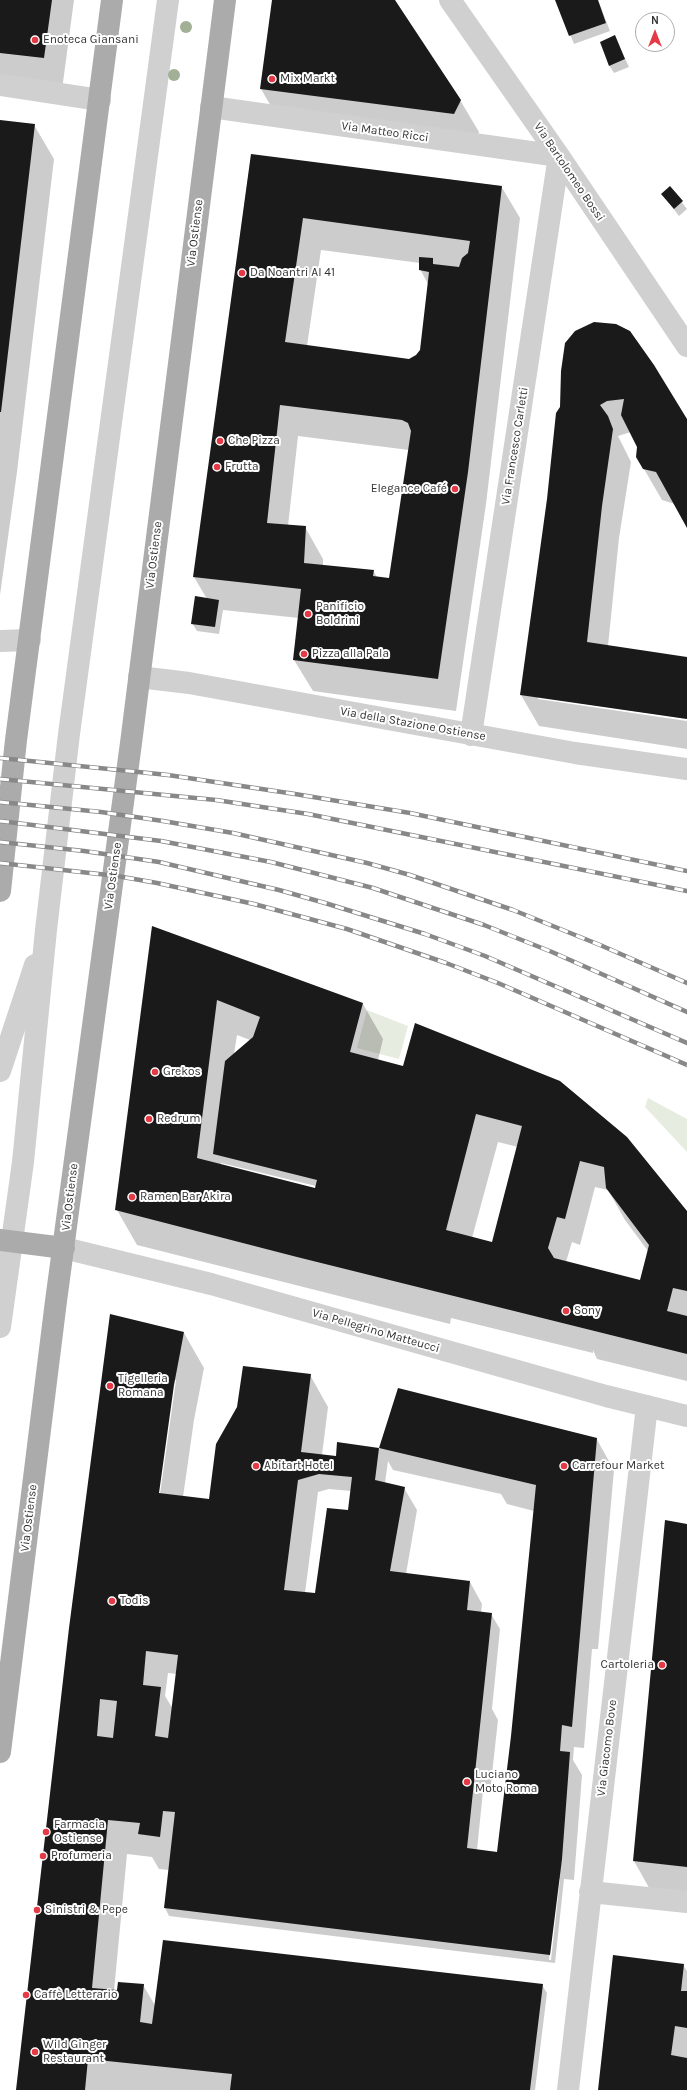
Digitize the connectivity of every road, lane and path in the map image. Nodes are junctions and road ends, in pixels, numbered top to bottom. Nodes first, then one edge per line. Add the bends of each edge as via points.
1 (112, 0) edge
2 (168, 0) edge
3 (225, 0) edge
4 (450, 0) edge
5 (0, 85) edge
6 (100, 100) junction
7 (211, 107) junction
8 (559, 156) junction
9 (687, 346) edge
10 (30, 640) junction
11 (0, 641) edge
12 (139, 677) junction
13 (471, 735) junction
14 (687, 769) edge
15 (0, 891) edge
16 (46, 930) junction
17 (0, 1071) edge
18 (6, 1240) edge
19 (64, 1248) junction
20 (0, 1327) edge
21 (647, 1406) junction
22 (687, 1416) edge
23 (0, 1752) edge
24 (590, 1892) junction
25 (687, 1902) edge
26 (568, 2090) edge

1 - 6 main road
2 - 16 street via 69,734
3 - 7 main road, Via Ostiense
4 - 8 street, Via Bartolomeo Bossi
5 - 6 street
6 - 10 main road
7 - 8 street, Via Matteo Ricci
7 - 12 main road, Via Ostiense
8 - 9 street, Via Bartolomeo Bossi
8 - 13 street, Via Francesco Carletti
10 - 11 street
10 - 15 main road via 16,740
12 - 13 street, Via della Stazione Ostiense
12 - 19 main road, Via Ostiense
13 - 14 street, Via della Stazione Ostiense
16 - 17 street
16 - 18 street via 25,1139
18 - 19 main road
18 - 20 street
19 - 21 street, Via Pellegrino Matteucci via 211,1284
19 - 23 main road, Via Ostiense
21 - 22 street, Via Pellegrino Matteucci
21 - 24 street, Via Giacomo Bove
24 - 25 street
24 - 26 street, Via Giacomo Bove

